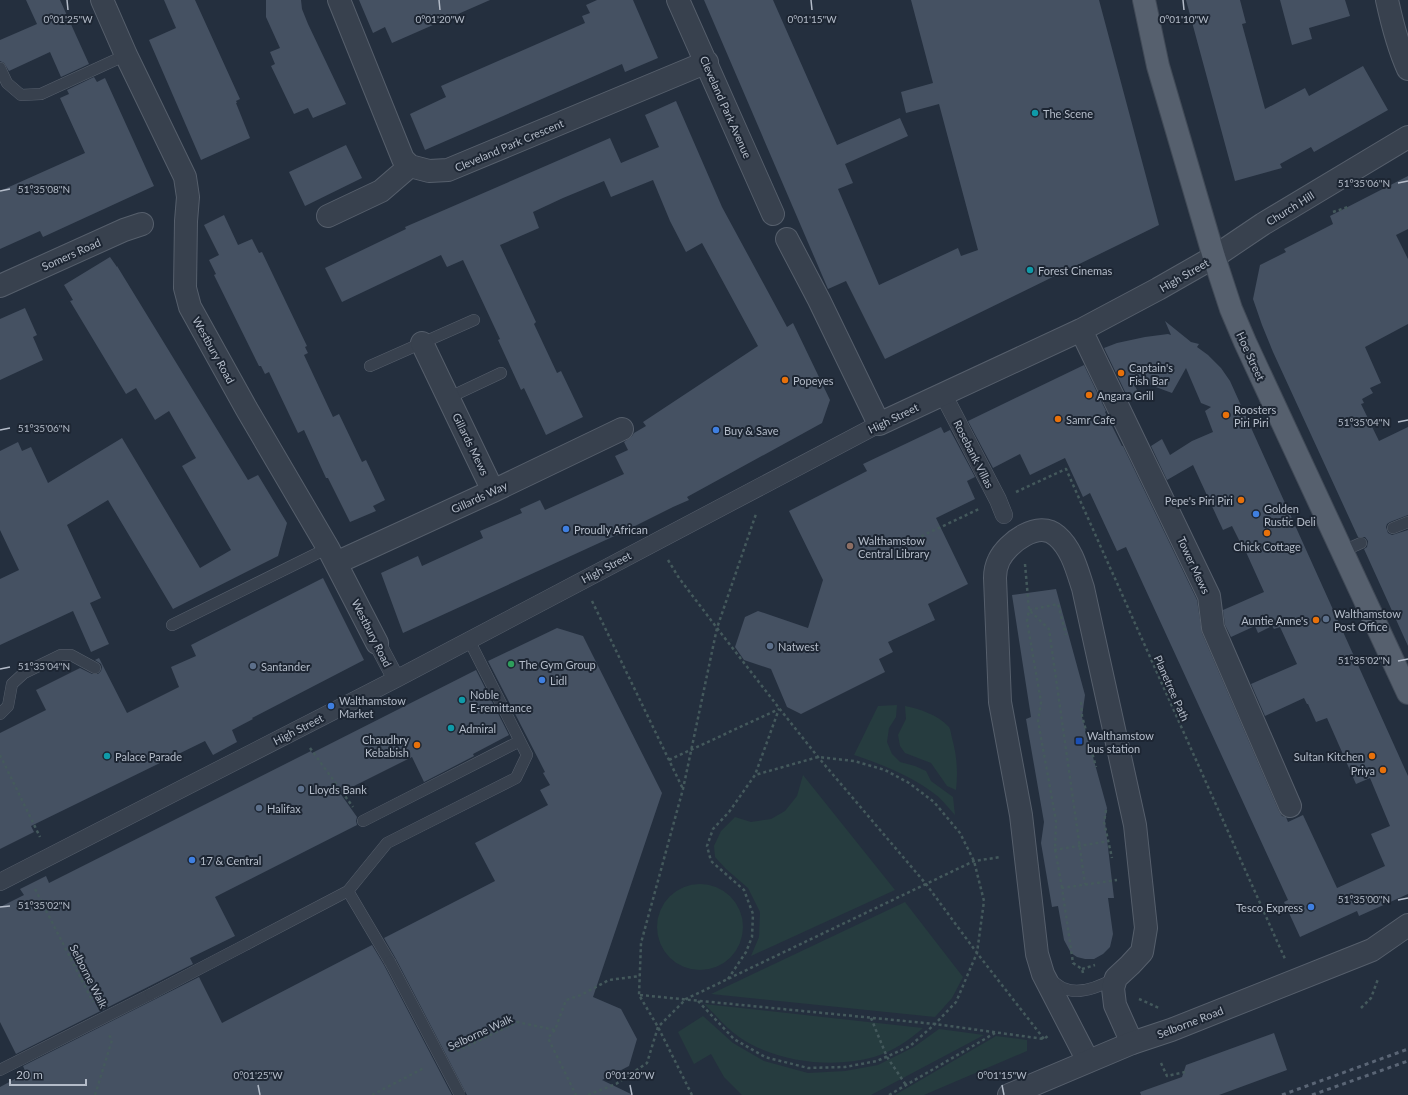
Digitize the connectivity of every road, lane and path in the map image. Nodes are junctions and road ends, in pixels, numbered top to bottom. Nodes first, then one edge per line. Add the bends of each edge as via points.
1 (102, 0) edge
2 (339, 0) edge
3 (678, 0) edge
4 (1144, 0) edge
5 (1387, 0) edge
6 (126, 55) junction
7 (707, 62) junction
8 (0, 68) edge
9 (1408, 69) edge
10 (1408, 136) edge
11 (410, 166) junction
12 (1348, 207) dead end
13 (774, 214) dead end
14 (1327, 214) dead end
15 (328, 216) dead end
16 (142, 224) dead end
17 (787, 239) dead end
18 (1214, 257) junction
19 (0, 286) edge
20 (474, 320) dead end
21 (1081, 330) junction
22 (422, 343) junction
23 (370, 366) dead end
24 (501, 373) dead end
25 (943, 394) junction
26 (448, 398) junction
27 (879, 424) junction
28 (622, 429) dead end
29 (766, 483) junction
30 (493, 491) junction
31 (1001, 508) junction
32 (1408, 522) edge
33 (1393, 528) dead end
34 (657, 540) junction
35 (905, 544) dead end
36 (332, 555) junction
37 (1024, 558) dead end
38 (582, 580) junction
39 (1029, 610) junction
40 (172, 625) dead end
41 (717, 628) junction
42 (469, 640) junction
43 (1068, 640) dead end
44 (377, 643) joint
45 (95, 668) dead end
46 (396, 679) junction
47 (1408, 693) edge
48 (1081, 697) dead end
49 (779, 708) junction
50 (0, 714) edge
51 (297, 730) junction
52 (520, 741) junction
53 (691, 750) junction
54 (0, 755) edge
55 (818, 757) junction
56 (669, 760) junction
57 (1096, 769) dead end
58 (755, 775) junction
59 (683, 789) junction
60 (1290, 806) dead end
61 (1107, 807) dead end
62 (363, 820) joint
63 (37, 830) dead end
64 (1109, 841) junction
65 (1079, 846) junction
66 (1048, 850) dead end
67 (1055, 850) junction
68 (1003, 857) dead end
69 (974, 861) junction
70 (1114, 864) dead end
71 (25, 868) junction
72 (0, 882) edge
73 (926, 884) junction
74 (1085, 884) junction
75 (1119, 885) dead end
76 (1062, 888) junction
77 (348, 891) junction
78 (1408, 926) edge
79 (1408, 944) edge
80 (1372, 950) junction
81 (977, 953) junction
82 (1082, 969) junction
83 (1109, 970) junction
84 (1043, 974) junction
85 (640, 976) junction
86 (728, 979) junction
87 (1378, 979) dead end
88 (1295, 981) junction
89 (1085, 990) junction
90 (639, 994) junction
91 (1134, 997) dead end
92 (686, 999) junction
93 (698, 1001) junction
94 (95, 1006) dead end
95 (1361, 1008) dead end
96 (1164, 1010) dead end
97 (870, 1018) junction
98 (935, 1024) junction
99 (658, 1026) junction
100 (555, 1030) junction
101 (108, 1032) dead end
102 (996, 1033) junction
103 (1132, 1043) junction
104 (455, 1052) dead end
105 (887, 1056) junction
106 (1088, 1061) junction
107 (1161, 1063) dead end
108 (426, 1067) dead end
109 (0, 1070) edge
110 (1185, 1072) dead end
111 (906, 1085) junction
112 (95, 1095) edge
113 (372, 1095) edge
114 (460, 1095) edge
115 (576, 1095) edge
116 (588, 1095) edge
117 (692, 1095) edge
118 (889, 1095) edge
119 (1009, 1095) edge

1 - 6 street, Westbury Road
2 - 11 street via 403,159
3 - 7 street, Cleveland Park Avenue
4 - 18 main road, Hoe Street via 1158,66
5 - 9 street
6 - 8 lane via 41,94 22,94 7,83
6 - 36 street, Westbury Road via 187,183 185,288 190,307
7 - 11 street, Cleveland Park Crescent via 448,170 429,171
7 - 13 street, Cleveland Park Avenue
10 - 18 street, Church Hill via 1263,224
11 - 15 street via 381,191
12 - 14 path
16 - 19 street, Somers Road
17 - 27 street
18 - 21 street, High Street
18 - 47 main road, Hoe Street via 1228,303 1244,342 1352,547
20 - 22 lane
21 - 25 street, High Street
21 - 60 street, Tower Mews via 1209,596 1213,628
22 - 23 lane
22 - 26 street, Gillards Mews
24 - 26 lane
25 - 27 street, High Street
25 - 31 street, Rosebank Villas
26 - 30 street, Gillards Mews
27 - 29 street, High Street
28 - 30 street, Gillards Way
29 - 34 street, High Street
29 - 41 path
30 - 36 street, Gillards Way
31 - 35 path
31 - 88 path, Planetree Path via 1066,469
32 - 33 lane
34 - 38 street, High Street
34 - 41 path via 679,578
36 - 40 lane
36 - 44 street, Westbury Road
37 - 39 path
38 - 42 street, High Street
38 - 56 path
39 - 43 path via 1058,604
39 - 65 path via 1049,629
39 - 67 path via 1027,621 1041,702 1038,721 1056,821
41 - 49 path
41 - 53 path
42 - 46 street, High Street
42 - 52 lane
44 - 46 street, Westbury Road
45 - 50 lane via 71,655 62,655 24,673 12,684 8,706
46 - 51 street, High Street
48 - 57 path via 1082,716
49 - 53 path
49 - 55 path
49 - 58 path
51 - 62 path
51 - 71 street, High Street
52 - 62 lane
52 - 77 lane via 526,755 516,778 387,843
53 - 56 path
53 - 59 path
54 - 63 path
55 - 58 path
55 - 69 path via 854,761 885,770 909,783 934,802 960,833
55 - 73 path
56 - 59 path
58 - 86 path via 729,812 713,829 707,846 711,861 744,890 753,914 752,937 746,952
59 - 85 path via 641,943
61 - 64 path via 1104,822
64 - 65 path
64 - 70 path
65 - 67 path
65 - 74 path
66 - 67 path
67 - 76 path
68 - 69 path
69 - 73 path
69 - 81 path via 984,901
71 - 72 street, High Street
71 - 94 path, Selborne Walk
73 - 81 path
73 - 86 path
74 - 75 path via 1117,880
74 - 76 path
76 - 82 path via 1073,963
77 - 109 lane, bridge
77 - 114 lane, bridge via 377,938
78 - 80 street, Selborne Road
79 - 80 street, Selborne Road
80 - 88 street, Selborne Road
81 - 98 path via 956,1002
81 - 102 path via 1044,1039
82 - 83 path
82 - 89 path
83 - 84 street via 1130,965 1142,952 1146,928 1134,825 1083,588 1066,544 1056,534 1038,530 1017,539 1005,550 998,561 995,578 1000,702 1021,816 1037,954
83 - 89 lane via 1101,986
83 - 103 street via 1114,999
84 - 89 lane via 1063,988
84 - 106 street
85 - 90 path
85 - 100 path via 609,980 566,1000
86 - 92 path
87 - 95 path via 1371,998
88 - 103 street, Selborne Road
90 - 92 path
90 - 99 path
91 - 96 path
92 - 93 path
92 - 99 path
93 - 97 path
93 - 105 path via 734,1039 765,1057 808,1068 845,1067 876,1062
97 - 98 path
97 - 105 path
98 - 102 path
98 - 105 path via 910,1046
99 - 116 path via 648,1063 616,1084
99 - 117 path
100 - 104 path, Selborne Walk via 517,1022
100 - 115 path via 548,1038
101 - 112 path via 112,1040
102 - 111 path
103 - 106 street, Selborne Road
105 - 111 path
106 - 119 street, Selborne Road
107 - 110 path via 1167,1076
108 - 113 path
111 - 118 path

